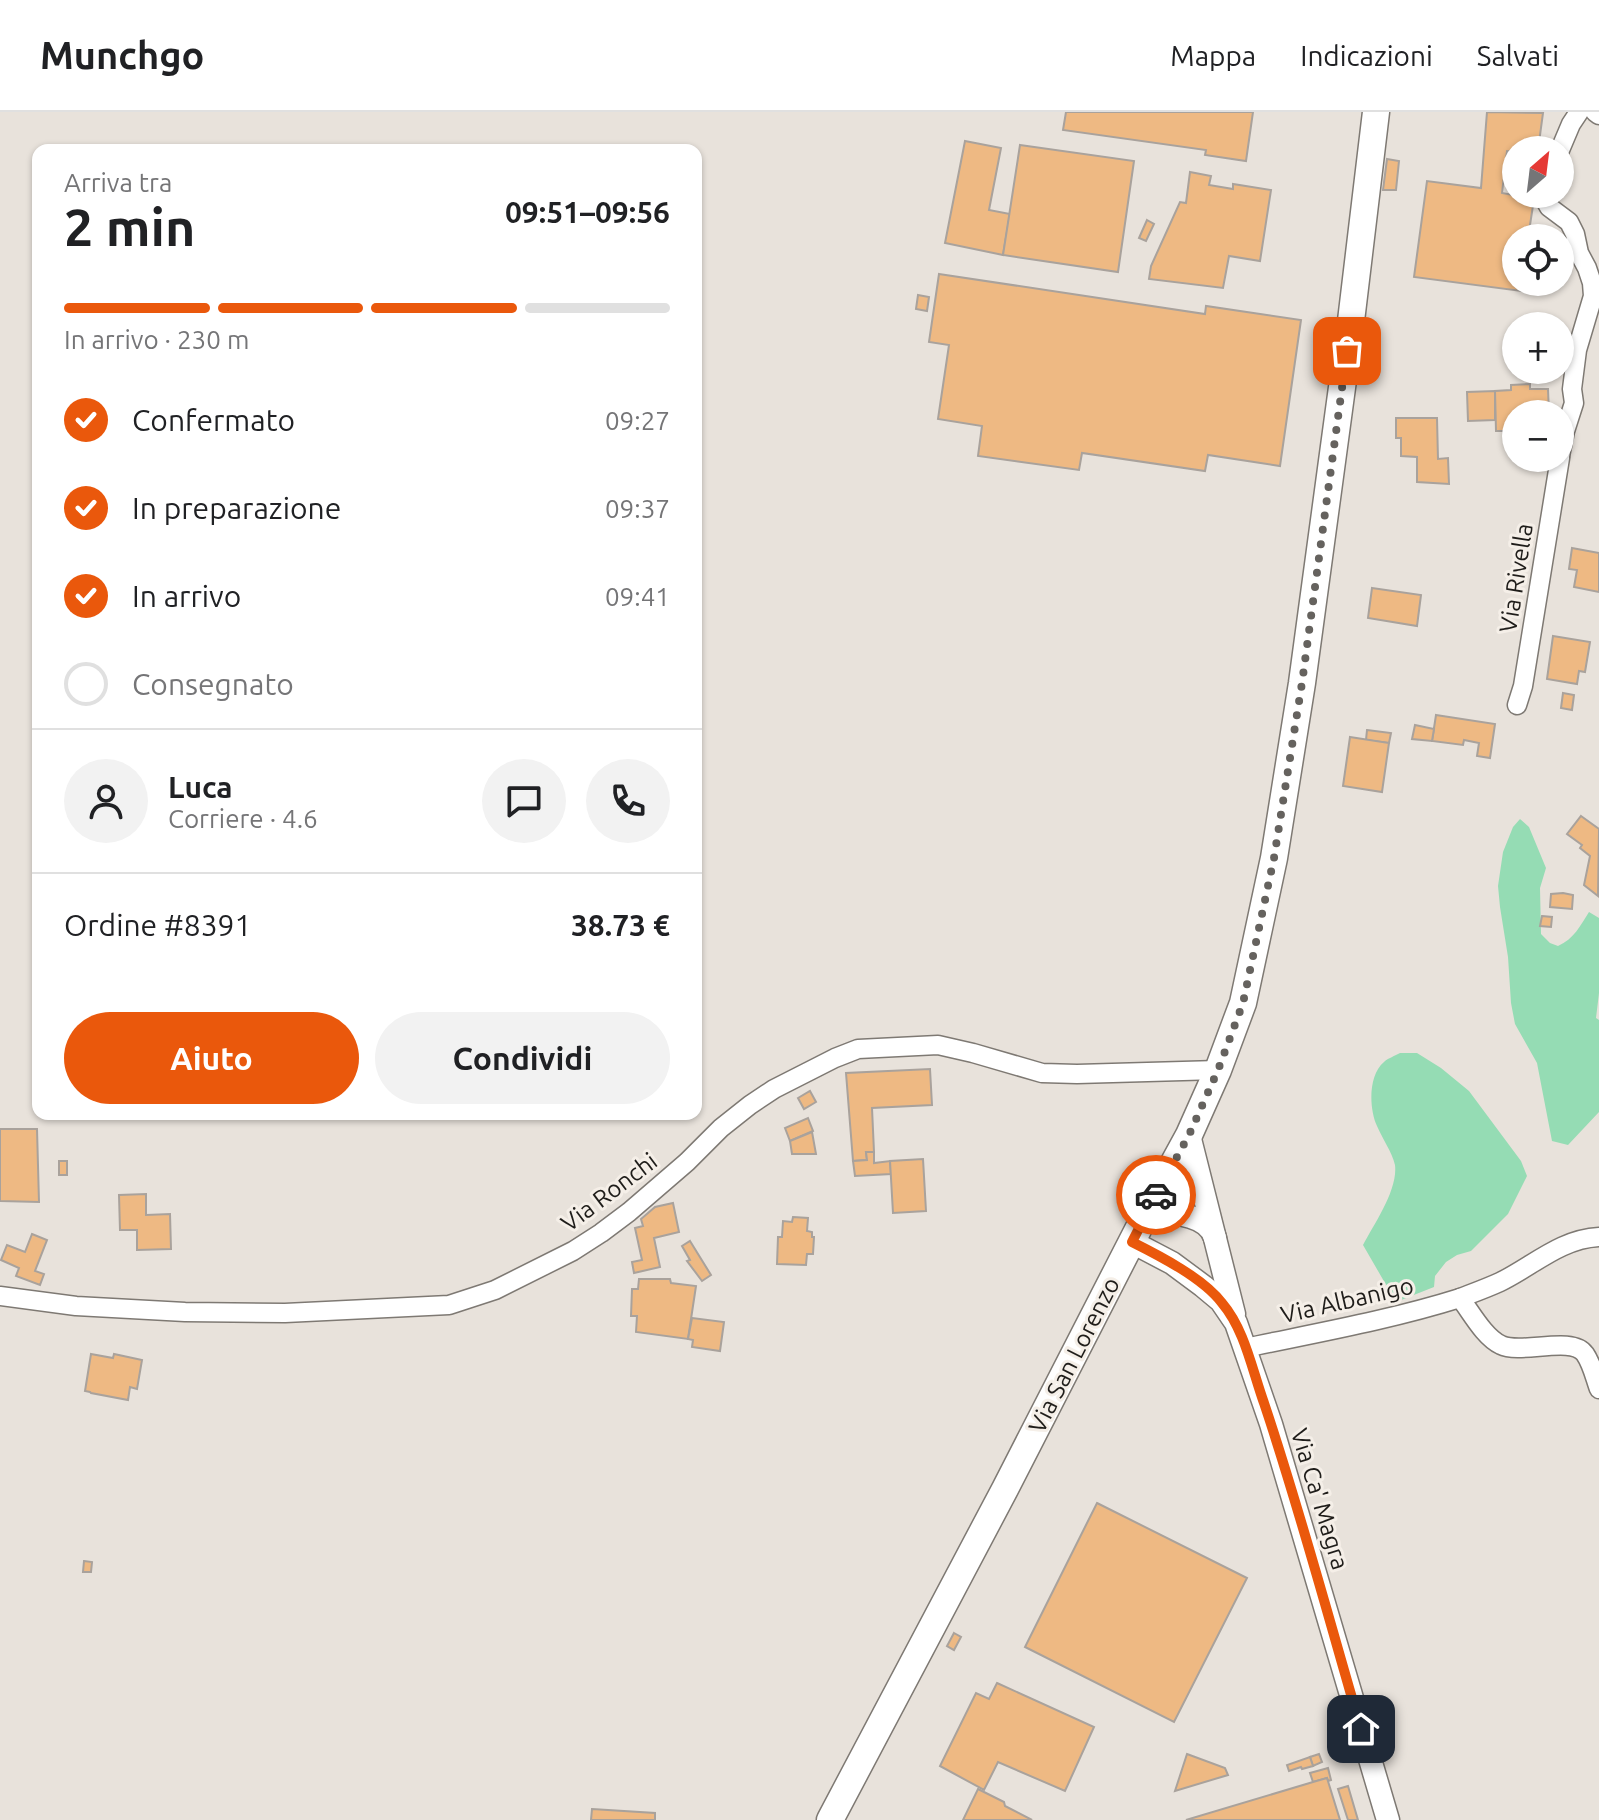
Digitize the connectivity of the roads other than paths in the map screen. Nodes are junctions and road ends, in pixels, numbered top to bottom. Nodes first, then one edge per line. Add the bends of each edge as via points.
1 (1376, 112) edge
2 (1579, 112) edge
3 (1566, 136) edge
4 (1550, 208) edge
5 (1574, 400) edge
6 (1558, 472) edge
7 (1517, 705) dead end
8 (1218, 1070) junction
9 (1189, 1135) junction
10 (1147, 1212) junction
11 (1599, 1237) edge
12 (1132, 1242) junction
13 (1219, 1251) junction
14 (0, 1296) edge
15 (1460, 1298) junction
16 (1236, 1323) junction
17 (1245, 1348) junction
18 (1599, 1389) edge
19 (830, 1820) edge
20 (1388, 1820) edge

1 - 8 main road, Via San Lorenzo via 1302,683 1274,858 1243,1003
2 - 3 street
4 - 5 street, Via Rivella via 1569,222 1592,283 1577,350
6 - 7 street, Via Rivella
8 - 9 main road, Via San Lorenzo
8 - 14 street, Via Ronchi via 1042,1073 938,1045 858,1049 750,1105 629,1212 573,1251 495,1290 449,1305 185,1312
9 - 10 main road, Via San Lorenzo
9 - 13 street
10 - 12 main road, Via San Lorenzo
10 - 13 street via 1194,1217 1213,1231
11 - 15 street, Via Albanigo via 1565,1244
12 - 16 street, Via Ca' Magra via 1203,1286
12 - 19 main road, Via San Lorenzo
13 - 16 street
15 - 17 street, Via Albanigo
15 - 18 street via 1501,1345 1576,1347 1584,1353
16 - 17 street, Via Ca' Magra
17 - 20 street, Via Ca' Magra

